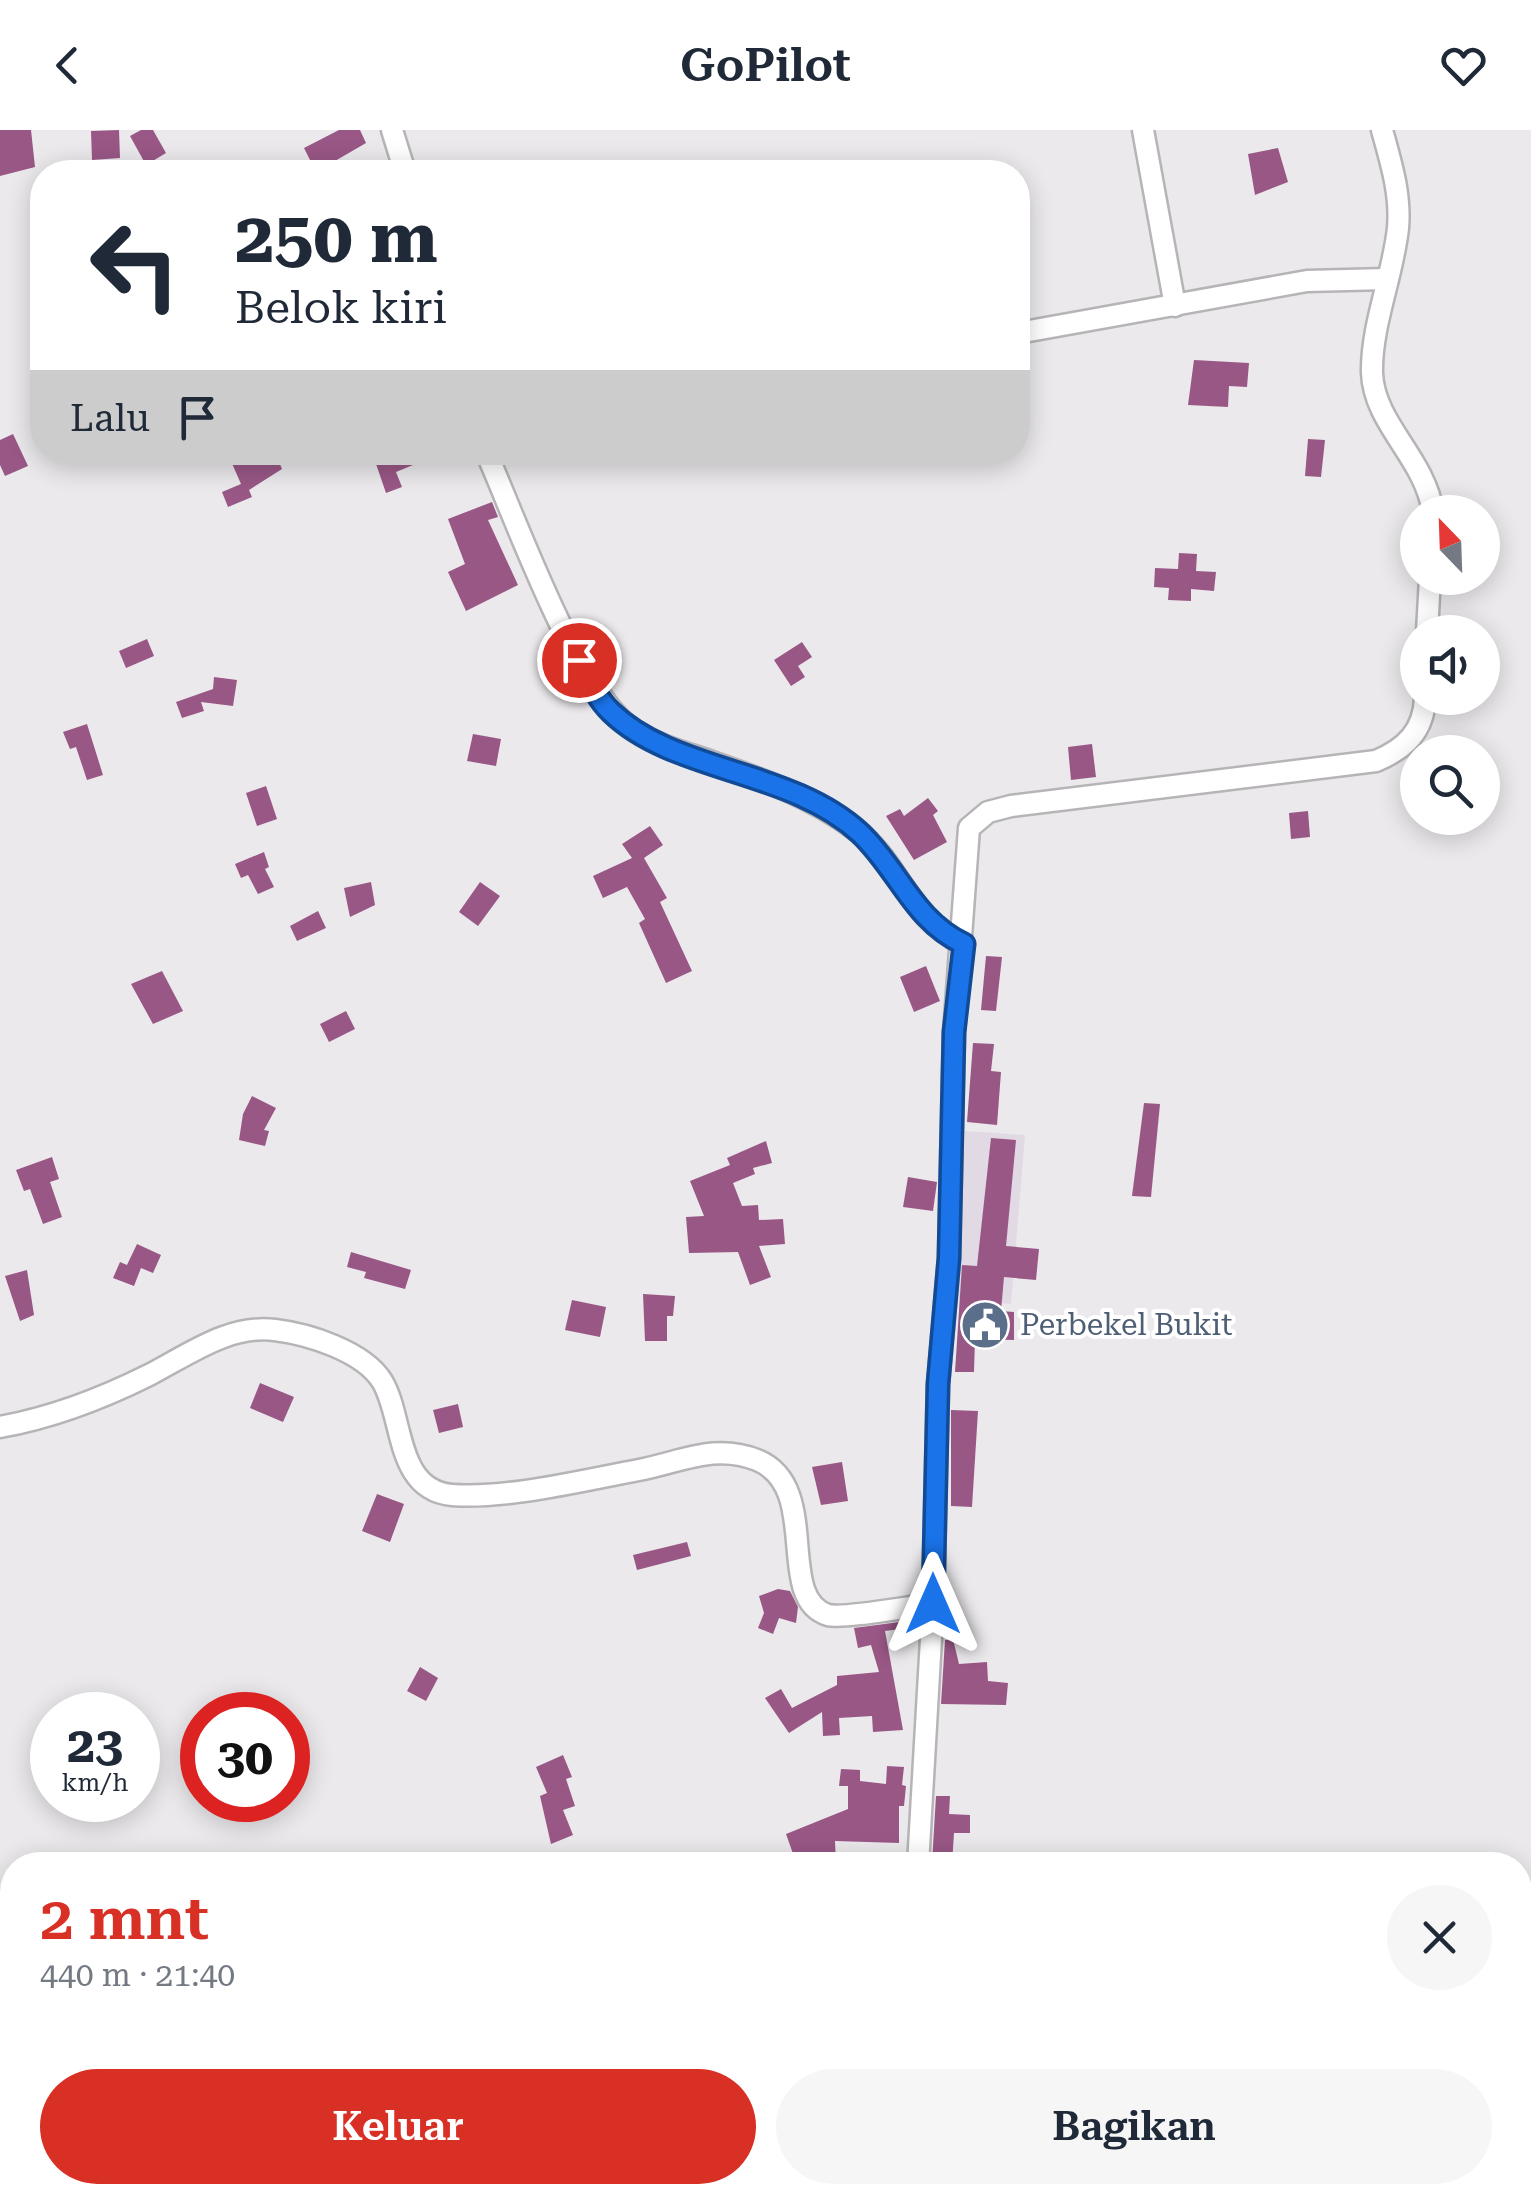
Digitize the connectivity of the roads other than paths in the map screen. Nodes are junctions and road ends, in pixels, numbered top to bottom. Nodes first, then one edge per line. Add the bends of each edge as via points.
1 (392, 130) edge
2 (1144, 130) edge
3 (1382, 130) edge
4 (401, 160) edge
5 (1387, 279) junction
6 (1175, 306) junction
7 (1030, 331) edge
8 (492, 465) edge
9 (1428, 495) edge
10 (1420, 715) edge
11 (964, 944) junction
12 (0, 1427) edge
13 (933, 1604) junction
14 (919, 1852) edge

1 - 4 street
2 - 6 street
3 - 5 street via 1398,185
5 - 6 street via 1307,280
5 - 9 street via 1372,372 1377,399 1424,476
6 - 7 street
8 - 11 street via 566,636 609,711 662,744 799,794 859,833 921,915
10 - 11 street via 1413,738 1376,762 988,812 969,828 966,840
11 - 13 street via 954,1032
12 - 13 street via 96,1397 233,1334 275,1330 313,1339 371,1368 387,1392 414,1474 448,1495 590,1478 716,1451 738,1453 763,1462 793,1500 802,1586 821,1611 839,1616
13 - 14 street

